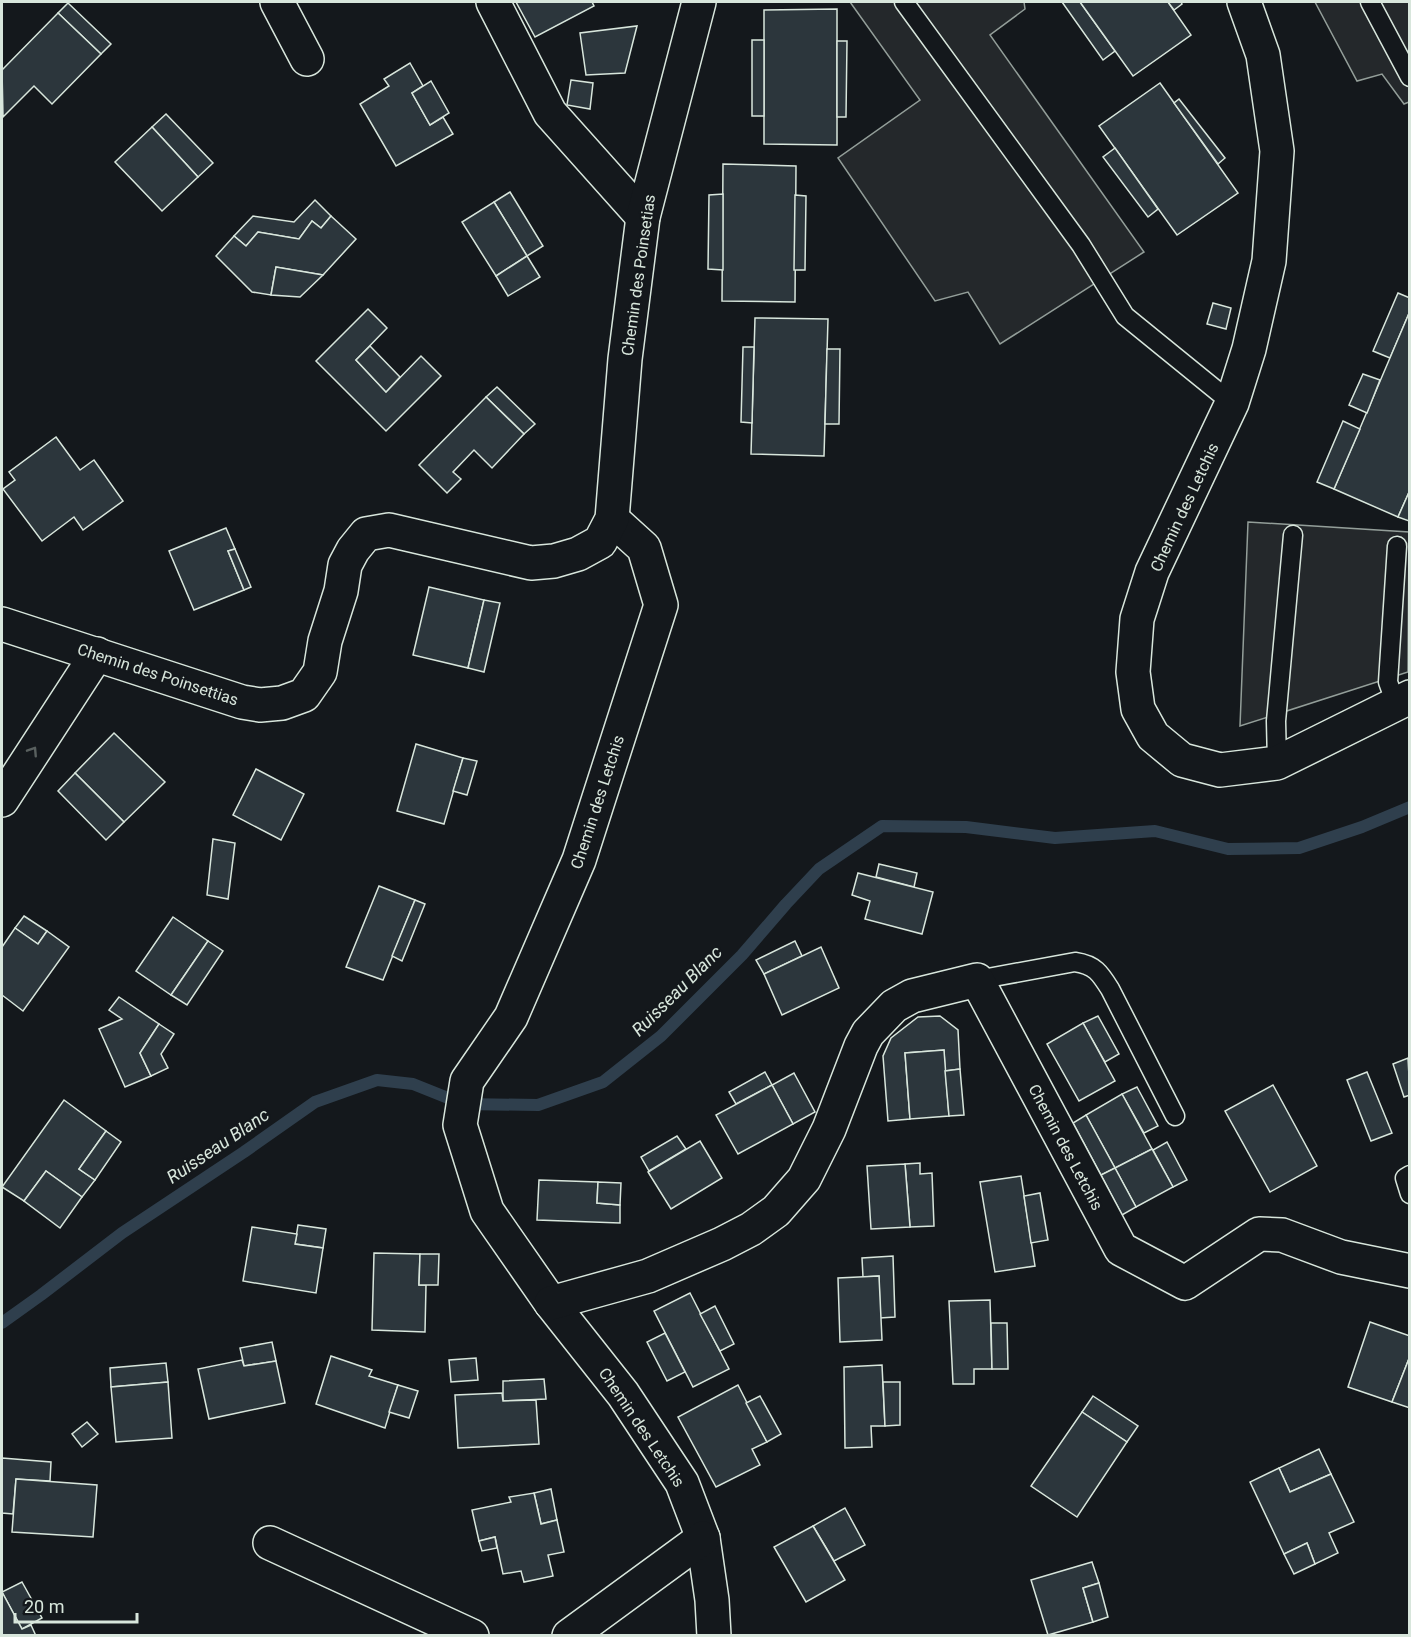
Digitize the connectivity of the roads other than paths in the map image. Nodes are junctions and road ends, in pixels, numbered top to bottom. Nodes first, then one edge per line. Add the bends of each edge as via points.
1 (277, 2) edge
2 (493, 2) edge
3 (699, 2) edge
4 (904, 2) edge
5 (1244, 2) edge
6 (1370, 2) edge
7 (307, 59) dead end
8 (1410, 77) edge
9 (643, 217) junction
10 (1232, 403) junction
11 (612, 519) junction
12 (1293, 535) dead end
13 (1397, 546) dead end
14 (2, 624) edge
15 (97, 654) junction
16 (1403, 700) edge
17 (1277, 763) junction
18 (2, 800) edge
19 (977, 980) junction
20 (1175, 1116) dead end
21 (1410, 1174) edge
22 (1410, 1194) edge
23 (1410, 1271) edge
24 (551, 1303) junction
25 (703, 1538) junction
26 (270, 1543) dead end
27 (471, 1635) edge
28 (569, 1635) edge
29 (714, 1635) edge

1 - 7 street
2 - 9 street via 550,113
3 - 9 street, Chemin des Poinsetias
4 - 10 lane via 1081,245 1125,316
5 - 10 street, Chemin des Letchis via 1263,55 1277,152 1269,261
6 - 8 lane
9 - 11 street, Chemin des Poinsetias via 625,359
10 - 17 street, Chemin des Letchis via 1152,572 1137,619 1133,672 1138,709 1153,736 1182,760 1220,770
11 - 15 street, Chemin des Poinsettias via 600,542 554,561 531,562 389,530 366,534 345,565 320,672 304,695 282,704 242,702
11 - 24 street, Chemin des Letchis via 644,548 661,605 579,860 511,1017 467,1081 460,1125 487,1211
12 - 17 lane via 1276,721
13 - 16 lane via 1388,682
14 - 15 street, Chemin des Poinsettias
18 -> 15 street
16 - 17 street, Chemin des Letchis
19 - 20 lane via 1075,962 1097,969
19 - 23 street, Chemin des Letchis via 1121,1249 1185,1283 1259,1234 1282,1235 1341,1257
19 - 24 street via 912,996 894,1006 868,1033 804,1179 776,1211 722,1244 648,1276
21 - 22 lane via 1405,1178
24 - 25 street, Chemin des Letchis via 623,1394 682,1483
25 - 28 street
25 - 29 street, Chemin des Letchis
26 - 27 street

